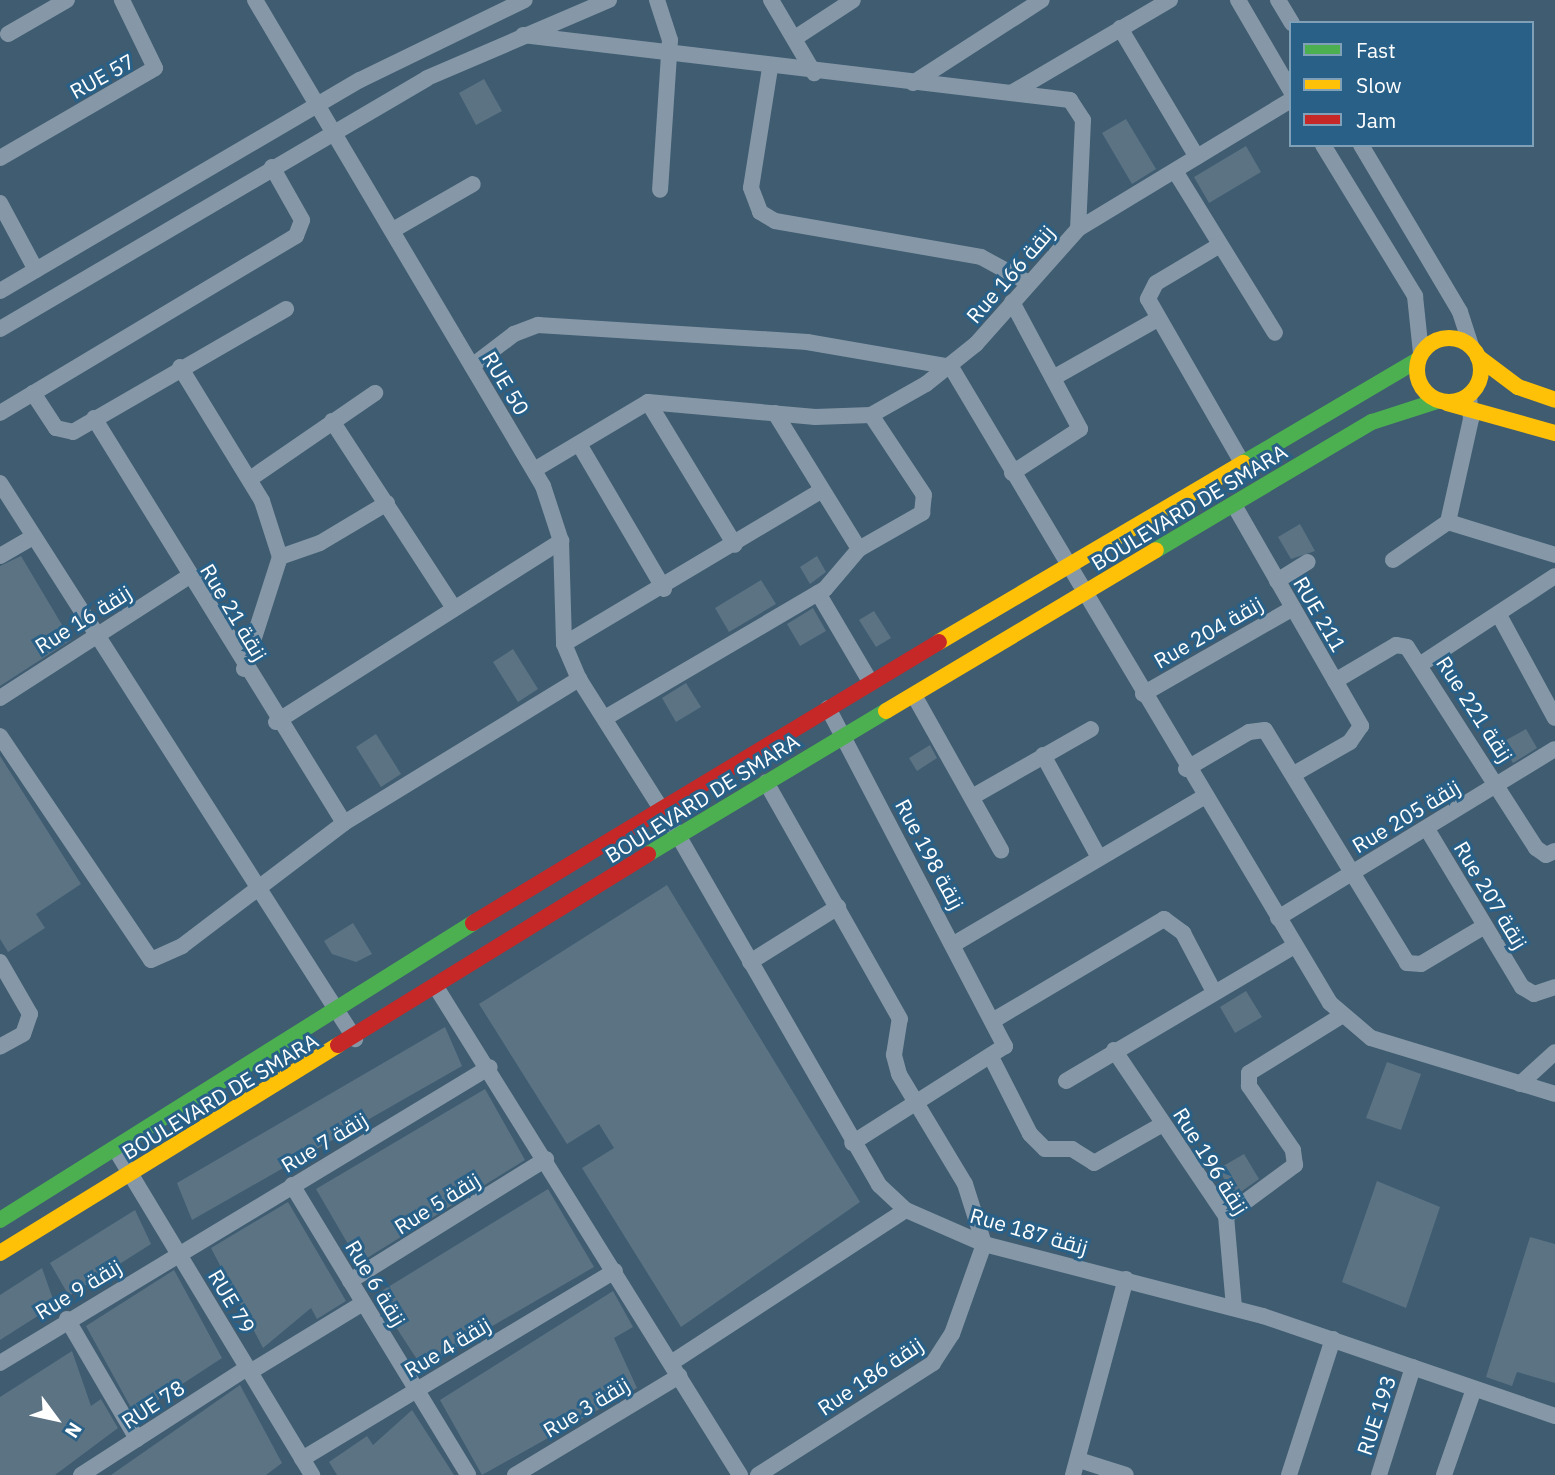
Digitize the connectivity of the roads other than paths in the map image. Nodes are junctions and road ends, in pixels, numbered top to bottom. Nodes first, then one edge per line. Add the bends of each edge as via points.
1 (67, 0) edge
2 (122, 0) edge
3 (255, 0) edge
4 (525, 0) edge
5 (609, 0) edge
6 (657, 0) edge
7 (771, 0) edge
8 (853, 0) edge
9 (1042, 0) edge
10 (1170, 0) edge
11 (1238, 0) edge
12 (1278, 0) edge
13 (1291, 21) edge
14 (1120, 28) junction
15 (8, 34) dead end
16 (520, 35) junction
17 (795, 38) junction
18 (670, 56) junction
19 (770, 68) junction
20 (814, 73) junction
21 (913, 83) junction
22 (1289, 88) edge
23 (1013, 92) junction
24 (1289, 101) edge
25 (318, 105) junction
26 (333, 130) junction
27 (1324, 147) edge
28 (1362, 147) edge
29 (1196, 157) junction
30 (0, 158) edge
31 (272, 167) junction
32 (1175, 171) junction
33 (473, 184) dead end
34 (660, 190) dead end
35 (0, 203) edge
36 (1078, 229) junction
37 (393, 230) junction
38 (1220, 245) junction
39 (36, 270) junction
40 (1027, 282) junction
41 (0, 291) edge
42 (1012, 302) junction
43 (286, 309) dead end
44 (1156, 320) junction
45 (0, 329) edge
46 (1275, 333) dead end
47 (1474, 351) junction
48 (1420, 356) junction
49 (472, 366) junction
50 (180, 367) junction
51 (951, 367) junction
52 (1053, 378) junction
53 (33, 393) junction
54 (375, 393) dead end
55 (1555, 400) edge
56 (648, 402) junction
57 (1442, 402) junction
58 (1470, 402) junction
59 (0, 413) edge
60 (775, 413) junction
61 (871, 415) junction
62 (94, 418) junction
63 (332, 421) junction
64 (1555, 433) edge
65 (579, 444) junction
66 (1243, 464) junction
67 (534, 470) junction
68 (1012, 473) junction
69 (250, 479) junction
70 (0, 483) edge
71 (821, 491) junction
72 (387, 503) junction
73 (1234, 505) junction
74 (1448, 522) junction
75 (34, 536) junction
76 (561, 541) junction
77 (735, 545) junction
78 (859, 549) junction
79 (1555, 555) edge
80 (0, 556) edge
81 (280, 557) junction
82 (1393, 560) dead end
83 (1307, 562) dead end
84 (1070, 568) junction
85 (1555, 576) edge
86 (188, 577) junction
87 (1277, 581) junction
88 (664, 589) junction
89 (818, 593) junction
90 (1085, 594) junction
91 (452, 605) junction
92 (1293, 608) junction
93 (1499, 615) junction
94 (96, 637) junction
95 (564, 644) junction
96 (1421, 664) junction
97 (244, 669) junction
98 (579, 679) junction
99 (1335, 681) junction
100 (871, 683) junction
101 (1143, 694) junction
102 (915, 696) junction
103 (0, 698) edge
104 (828, 708) junction
105 (605, 718) junction
106 (1555, 718) edge
107 (276, 722) junction
108 (1091, 729) dead end
109 (0, 736) edge
110 (844, 737) junction
111 (1555, 749) edge
112 (1043, 755) junction
113 (1186, 769) junction
114 (1293, 774) junction
115 (766, 782) junction
116 (1499, 784) junction
117 (972, 797) junction
118 (1204, 797) junction
119 (661, 806) junction
120 (344, 823) junction
121 (1427, 829) junction
122 (680, 837) junction
123 (1001, 850) dead end
124 (1555, 851) edge
125 (1098, 856) junction
126 (1351, 874) junction
127 (258, 888) junction
128 (838, 908) junction
129 (1278, 918) junction
130 (1485, 926) junction
131 (954, 944) junction
132 (1294, 946) junction
133 (0, 961) edge
134 (750, 962) junction
135 (436, 987) junction
136 (1555, 988) edge
137 (1213, 990) junction
138 (334, 1005) junction
139 (1341, 1016) junction
140 (994, 1020) junction
141 (355, 1039) junction
142 (0, 1047) edge
143 (1114, 1050) junction
144 (1555, 1052) edge
145 (997, 1055) junction
146 (490, 1067) junction
147 (1066, 1081) dead end
148 (1520, 1084) junction
149 (1555, 1094) edge
150 (916, 1102) junction
151 (1163, 1124) junction
152 (852, 1143) junction
153 (116, 1150) junction
154 (546, 1159) junction
155 (130, 1175) junction
156 (292, 1185) junction
157 (906, 1210) junction
158 (1226, 1216) junction
159 (0, 1220) edge
160 (984, 1244) junction
161 (0, 1253) edge
162 (179, 1253) junction
163 (615, 1271) junction
164 (1126, 1279) junction
165 (350, 1281) junction
166 (363, 1303) junction
167 (1234, 1307) junction
168 (67, 1319) junction
169 (1333, 1339) junction
170 (0, 1363) edge
171 (1413, 1367) junction
172 (675, 1369) junction
173 (248, 1370) junction
174 (1474, 1389) junction
175 (416, 1390) junction
176 (1555, 1416) edge
177 (136, 1439) junction
178 (302, 1459) junction
179 (1076, 1468) edge
180 (81, 1475) edge
181 (311, 1475) edge
182 (468, 1475) edge
183 (515, 1475) edge
184 (740, 1475) edge
185 (758, 1475) edge
186 (1126, 1475) edge
187 (1289, 1475) edge
188 (1379, 1475) edge
189 (1444, 1475) edge

1 - 15 street
2 - 30 street, RUE 57 via 155,68
3 - 25 street, RUE 50
4 - 25 street
5 - 16 street
6 - 18 street
7 - 17 street
8 - 17 street
9 - 21 street
10 - 14 street
11 - 22 street
12 - 13 street
14 - 23 street
14 - 29 street
16 - 18 street
16 - 26 street
17 - 20 street
18 - 19 street
18 - 34 street
19 - 20 street
19 - 40 street via 751,188 760,212 775,221 981,257
20 - 21 street
21 - 23 street
23 - 36 street via 1070,100 1080,107
24 - 29 street, Rue 166 زنقة
25 - 26 street, RUE 50
25 - 39 street
26 - 31 street
26 - 37 street, RUE 50
27 - 48 street via 1415,296
28 - 47 street via 1460,313
29 - 32 street, Rue 166 زنقة
31 - 45 street
31 - 53 street via 302,220 296,236
32 - 36 street, Rue 166 زنقة
32 - 38 street
33 - 37 street
35 - 39 street
36 - 40 street, Rue 166 زنقة
37 - 49 street, RUE 50
38 - 44 street via 1151,288
38 - 46 street
39 - 41 street
40 - 42 street, Rue 166 زنقة
42 - 51 street, Rue 166 زنقة
42 - 52 street
43 - 50 street
44 - 52 street
44 - 66 street
47 - 48 street via 1444,338
47 - 55 street via 1518,387
47 - 58 street via 1481,373
48 - 57 street via 1419,384
48 - 66 street, BOULEVARD DE SMARA
49 - 51 street via 514,334 538,325 807,342
49 - 67 street, RUE 50
50 - 62 street
50 - 69 street
51 - 61 street, Rue 166 زنقة
51 - 68 street
52 - 68 street via 1079,431
53 - 59 street
53 - 62 street via 61,433
54 - 63 street
56 - 60 street
56 - 65 street
56 - 77 street
57 - 58 street
57 - 73 street, BOULEVARD DE SMARA via 1372,422
58 - 64 street
58 - 74 street
60 - 61 street
60 - 71 street
61 - 78 street via 926,505 918,517
62 - 86 street, Rue 21 زنقة
63 - 69 street
63 - 72 street
65 - 67 street
65 - 88 street
66 - 84 street, BOULEVARD DE SMARA
67 - 76 street, RUE 50
68 - 84 street
69 - 81 street
70 - 75 street
71 - 77 street
71 - 78 street
72 - 81 street via 320,543
72 - 91 street
73 - 87 street, RUE 211
73 - 90 street, BOULEVARD DE SMARA
74 - 79 street
74 - 82 street
75 - 80 street
75 - 94 street
76 - 91 street
76 - 95 street, RUE 50
77 - 88 street
78 - 89 street
81 - 97 street
83 - 87 street
84 - 90 street
84 - 100 street, BOULEVARD DE SMARA
85 - 93 street
86 - 94 street, Rue 16 زنقة
86 - 97 street, Rue 21 زنقة
87 - 92 street, RUE 211
88 - 95 street
89 - 100 street
89 - 105 street
90 - 101 street
90 - 102 street, BOULEVARD DE SMARA
91 - 107 street
92 - 99 street, RUE 211
92 - 101 street, Rue 204 زنقة
93 - 96 street
93 - 106 street
94 - 103 street, Rue 16 زنقة
94 - 127 street
95 - 98 street, RUE 50
96 - 99 street, Rue 221 زنقة via 1407,647 1396,645
96 - 116 street, Rue 221 زنقة
97 - 107 street, Rue 21 زنقة
98 - 105 street, RUE 50
98 - 120 street
99 - 114 street, RUE 211 via 1361,726 1350,742
100 - 104 street, BOULEVARD DE SMARA
101 - 113 street
102 - 110 street, BOULEVARD DE SMARA
102 - 117 street
104 - 110 street, Rue 198 زنقة
104 - 119 street, BOULEVARD DE SMARA
105 - 119 street, RUE 50
107 - 120 street, Rue 21 زنقة
108 - 112 street
109 - 127 street via 151,960 181,946
110 - 115 street, BOULEVARD DE SMARA
110 - 131 street, Rue 198 زنقة
111 - 116 street, Rue 205 زنقة
112 - 117 street
112 - 125 street
113 - 114 street via 1260,729
113 - 118 street
114 - 126 street
115 - 122 street, BOULEVARD DE SMARA
115 - 128 street
116 - 121 street, Rue 205 زنقة
116 - 124 street, Rue 221 زنقة via 1538,851
117 - 123 street
118 - 125 street
118 - 129 street
119 - 122 street, Rue 187 زنقة
119 - 138 street, BOULEVARD DE SMARA
120 - 127 street
121 - 126 street, Rue 205 زنقة
121 - 130 street, Rue 207 زنقة
122 - 134 street, Rue 187 زنقة
122 - 135 street, BOULEVARD DE SMARA
125 - 131 street
126 - 129 street, Rue 205 زنقة
126 - 130 street via 1411,965
127 - 138 street
128 - 134 street
128 - 150 street via 900,1019 895,1059
129 - 132 street
130 - 136 street, Rue 207 زنقة via 1526,990
131 - 140 street, Rue 198 زنقة
132 - 137 street
132 - 139 street
133 - 142 street via 27,1004 23,1034
134 - 152 street, Rue 187 زنقة
135 - 141 street, BOULEVARD DE SMARA
135 - 146 street
137 - 140 street via 1183,933 1164,919
137 - 143 street
138 - 141 street
138 - 153 street, BOULEVARD DE SMARA
139 - 148 street via 1371,1038
139 - 158 street via 1249,1073 1249,1086 1293,1150 1295,1166
140 - 145 street, Rue 198 زنقة
141 - 155 street, BOULEVARD DE SMARA
143 - 147 street
143 - 151 street, Rue 196 زنقة
144 - 148 street
145 - 150 street
145 - 151 street, Rue 198 زنقة via 1036,1142 1051,1150 1072,1149 1089,1162 1102,1161
146 - 154 street
146 - 156 street, Rue 7 زنقة
148 - 149 street
150 - 152 street
150 - 160 street via 965,1184
151 - 158 street, Rue 196 زنقة
152 - 157 street, Rue 187 زنقة via 879,1185
153 - 155 street, RUE 79
153 - 159 street, BOULEVARD DE SMARA
154 - 163 street
154 - 165 street, Rue 5 زنقة
155 - 161 street, BOULEVARD DE SMARA
155 - 162 street, RUE 79
156 - 162 street, Rue 7 زنقة
156 - 165 street, Rue 6 زنقة
157 - 160 street, Rue 187 زنقة
157 - 172 street, Rue 3 زنقة
158 - 167 street, Rue 196 زنقة
160 - 164 street, Rue 187 زنقة
160 - 185 street, Rue 186 زنقة via 952,1334 933,1363
162 - 168 street, Rue 9 زنقة
162 - 173 street, RUE 79
163 - 172 street
163 - 175 street, Rue 4 زنقة
164 - 167 street, Rue 187 زنقة
164 - 179 street
165 - 166 street, Rue 6 زنقة
166 - 173 street, RUE 78
166 - 175 street, Rue 6 زنقة
167 - 169 street, Rue 187 زنقة
168 - 170 street, Rue 9 زنقة
168 - 177 street
169 - 171 street, Rue 187 زنقة
169 - 187 street
171 - 174 street, Rue 187 زنقة
171 - 188 street, RUE 193
172 - 183 street, Rue 3 زنقة
172 - 184 street
173 - 177 street, RUE 78
173 - 178 street, RUE 79
174 - 176 street, Rue 187 زنقة
174 - 189 street
175 - 178 street, Rue 4 زنقة
175 - 182 street, Rue 6 زنقة
177 - 180 street, RUE 78
178 - 181 street, RUE 79
179 - 186 street

